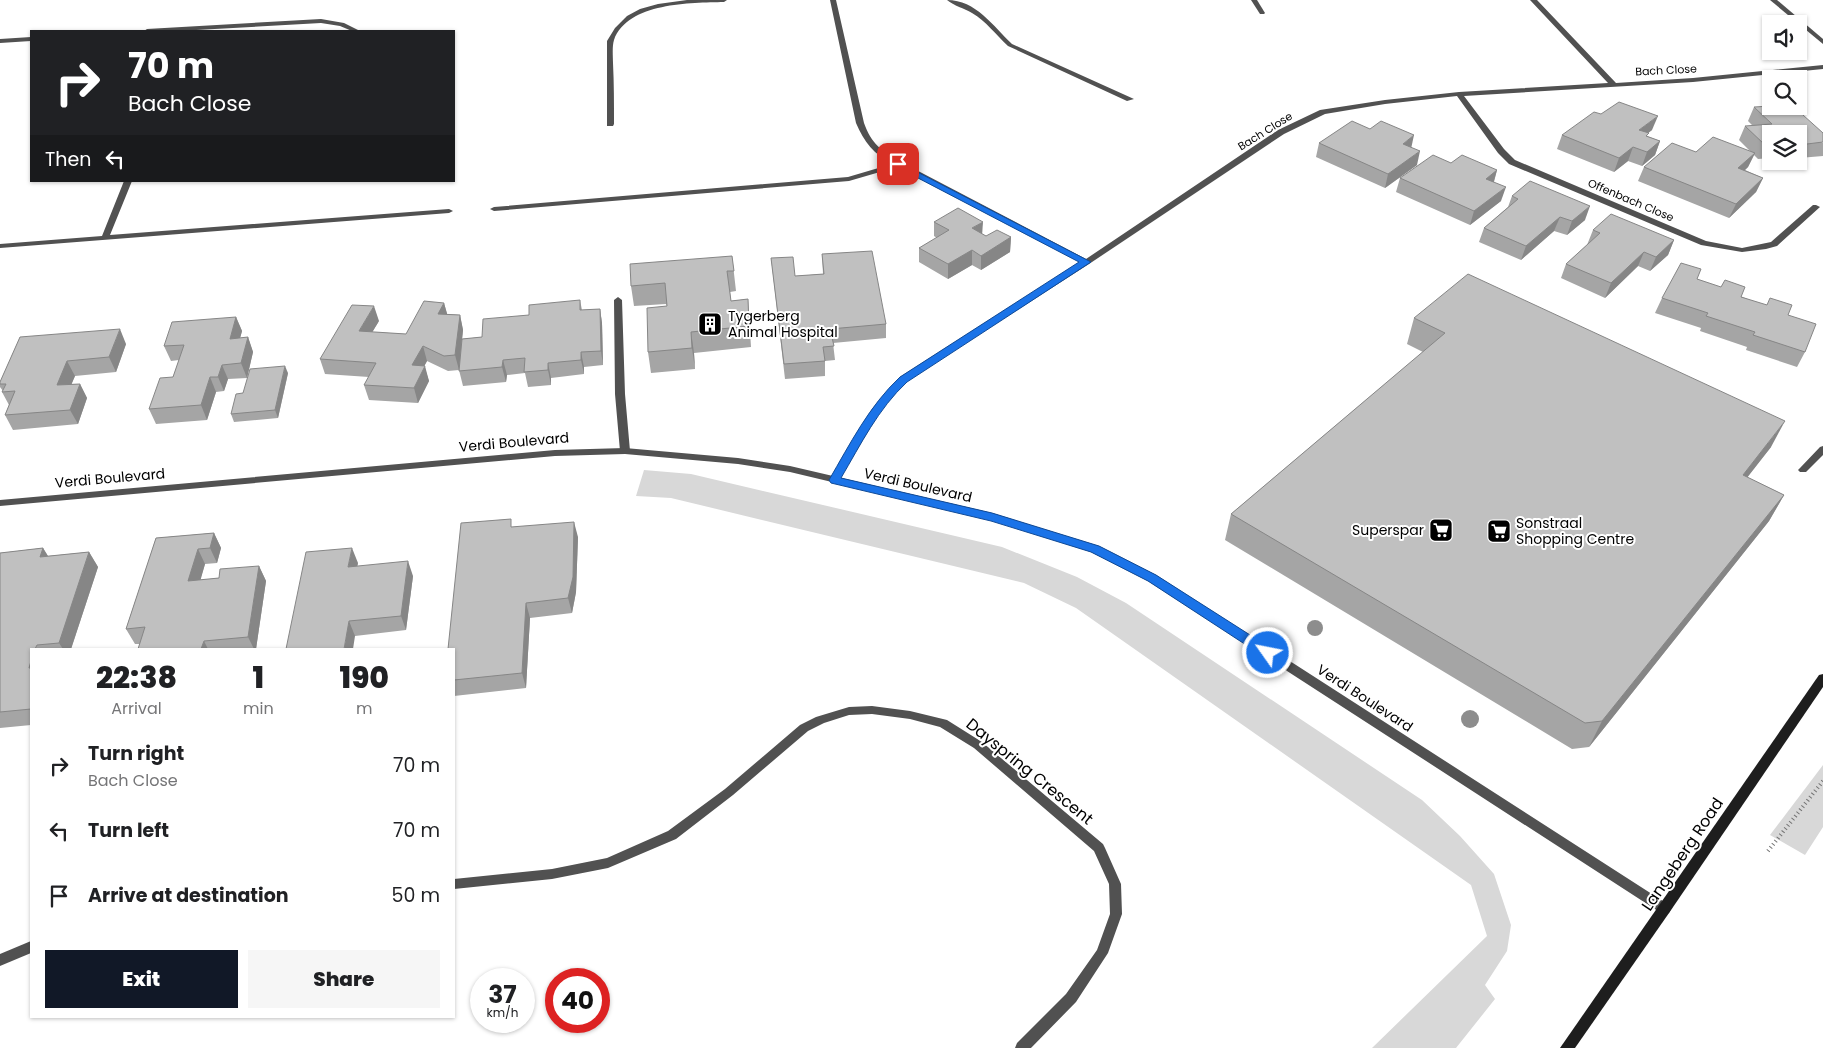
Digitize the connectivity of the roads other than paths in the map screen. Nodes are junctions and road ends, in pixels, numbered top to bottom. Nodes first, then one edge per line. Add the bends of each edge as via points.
1 (724, 0) edge
2 (834, 0) edge
3 (950, 0) edge
4 (1254, 0) edge
5 (1534, 0) edge
6 (1773, 0) edge
7 (1262, 13) dead end
8 (190, 30) edge
9 (355, 30) edge
10 (30, 39) edge
11 (0, 41) edge
12 (1823, 42) edge
13 (1823, 68) edge
14 (1613, 84) junction
15 (1459, 94) junction
16 (1130, 99) dead end
17 (610, 124) dead end
18 (898, 164) junction
19 (128, 182) edge
20 (1816, 207) dead end
21 (494, 209) dead end
22 (449, 211) dead end
23 (105, 238) junction
24 (0, 246) edge
25 (1086, 262) junction
26 (618, 300) dead end
27 (624, 450) junction
28 (1823, 450) edge
29 (1803, 470) dead end
30 (834, 480) junction
31 (0, 502) edge
32 (1823, 678) edge
33 (455, 884) edge
34 (1665, 909) junction
35 (30, 947) edge
36 (0, 960) edge
37 (1022, 1048) edge
38 (1567, 1048) edge

1 - 17 street via 644,8 615,29 610,41
2 - 18 street via 865,138 873,148
3 - 16 street via 989,22 1010,45
4 - 7 street
5 - 14 street
6 - 12 street
8 - 9 street via 321,21
10 - 11 street
13 - 14 street, Bach Close
14 - 15 street, Bach Close
15 - 20 street, Offenbach Close via 1512,162 1704,243 1742,250 1766,248
15 - 25 street, Bach Close via 1341,108 1308,118 1281,132
18 - 21 street via 849,179
18 - 25 street
19 - 23 street
22 - 23 street
23 - 24 street
25 - 30 street, Bach Close via 903,379 875,411
26 - 27 street
27 - 30 street, Verdi Boulevard via 738,461
27 - 31 street, Verdi Boulevard via 555,453
28 - 29 street
30 - 34 street, Verdi Boulevard via 992,517 1095,549 1152,578
32 - 34 main road, Langeberg Road
33 - 37 street, Dayspring Crescent via 552,874 608,863 672,835 804,728 820,720 849,711 872,710 942,723 978,745 1100,848 1116,884 1116,914 1102,953 1071,998
34 - 38 main road, Langeberg Road
35 - 36 street

